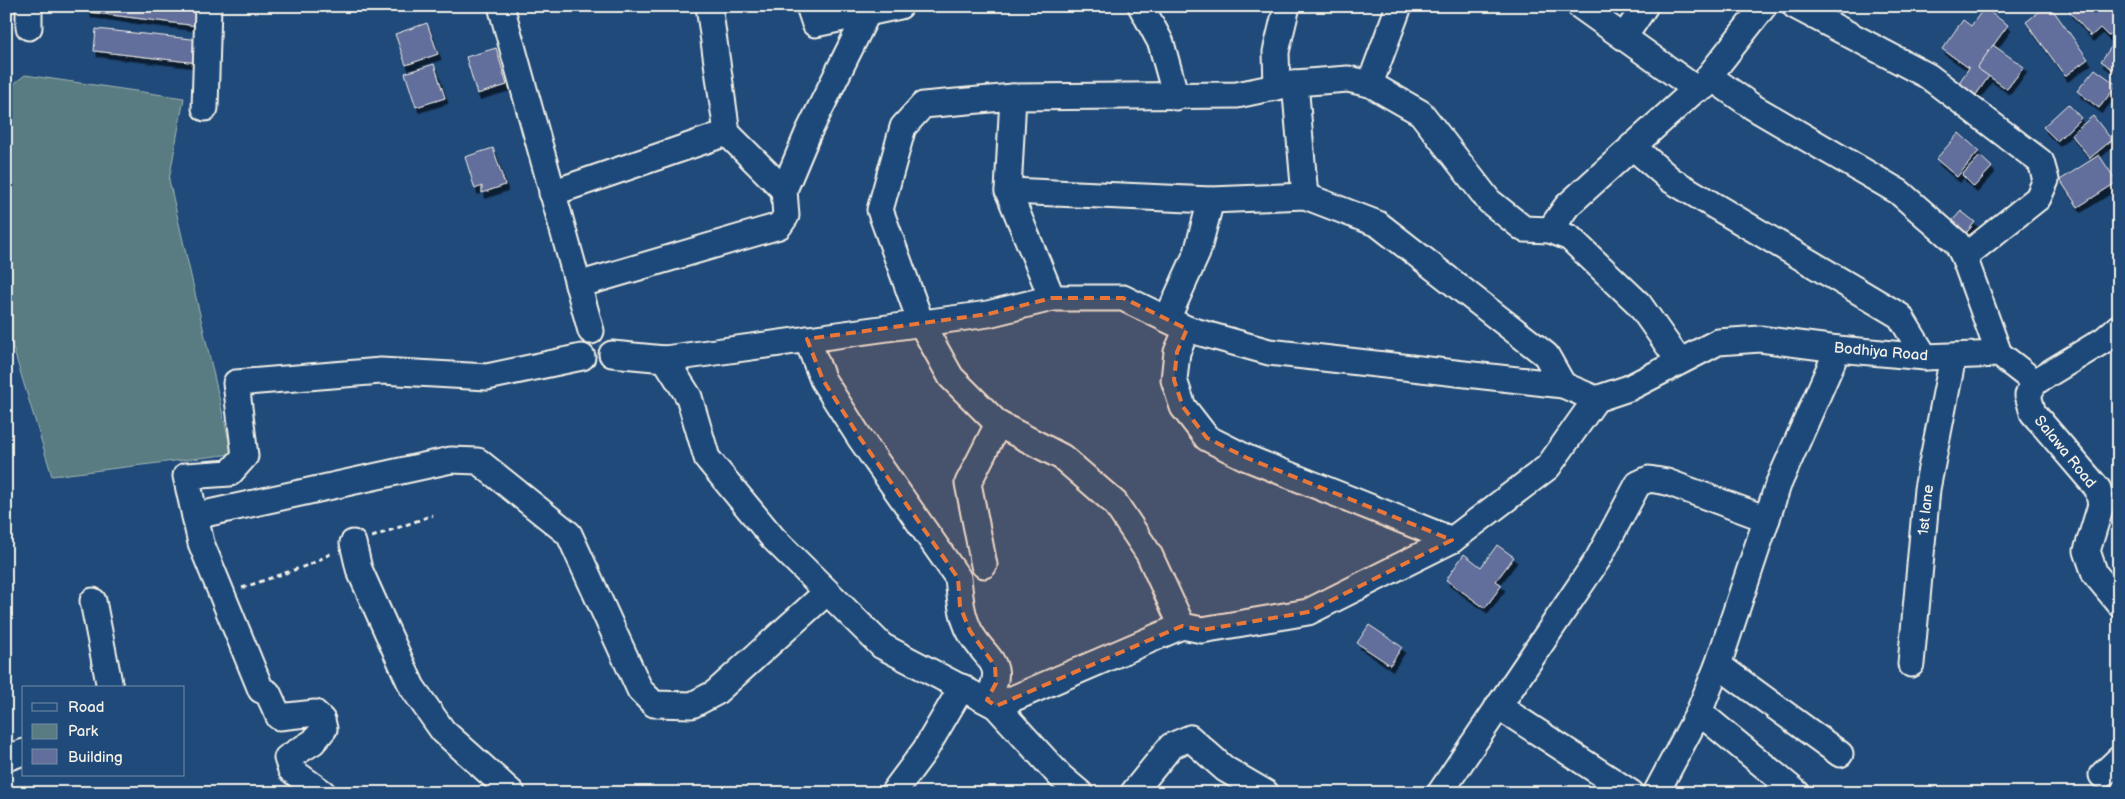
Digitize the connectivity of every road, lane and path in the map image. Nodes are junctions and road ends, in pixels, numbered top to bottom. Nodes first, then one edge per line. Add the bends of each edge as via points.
1 (208, 6) edge
2 (500, 6) edge
3 (709, 6) edge
4 (809, 6) edge
5 (900, 6) edge
6 (1141, 6) edge
7 (1287, 6) edge
8 (1399, 6) edge
9 (1580, 6) edge
10 (1644, 6) edge
11 (1764, 6) edge
12 (1795, 6) edge
13 (867, 14) junction
14 (1624, 37) junction
15 (1702, 82) junction
16 (1370, 84) junction
17 (1286, 85) junction
18 (1013, 97) junction
19 (1176, 97) junction
20 (205, 108) dead end
21 (727, 133) junction
22 (1632, 146) junction
23 (784, 190) junction
24 (1008, 191) junction
25 (552, 193) junction
26 (1305, 196) junction
27 (1212, 200) junction
28 (1550, 230) junction
29 (1964, 257) junction
30 (578, 285) junction
31 (1052, 298) junction
32 (921, 323) junction
33 (1177, 324) junction
34 (591, 331) junction
35 (806, 339) junction
36 (2114, 340) edge
37 (1838, 349) junction
38 (612, 354) junction
39 (1999, 354) junction
40 (582, 357) junction
41 (1925, 357) junction
42 (1953, 357) junction
43 (665, 359) junction
44 (1679, 361) junction
45 (2035, 382) junction
46 (1563, 384) junction
47 (1596, 399) junction
48 (998, 424) junction
49 (433, 515) dead end
50 (195, 516) junction
51 (1768, 518) junction
52 (1452, 540) junction
53 (352, 543) junction
54 (984, 565) dead end
55 (827, 592) junction
56 (222, 595) junction
57 (93, 601) dead end
58 (2119, 603) edge
59 (1182, 626) junction
60 (1911, 664) dead end
61 (1718, 665) junction
62 (110, 686) edge
63 (962, 687) junction
64 (992, 703) junction
65 (1498, 706) junction
66 (1699, 712) junction
67 (22, 753) edge
68 (1840, 754) dead end
69 (6, 758) edge
70 (322, 793) edge
71 (512, 793) edge
72 (893, 793) edge
73 (1080, 793) edge
74 (1133, 793) edge
75 (1266, 793) edge
76 (1440, 793) edge
77 (1631, 793) edge
78 (1656, 793) edge
79 (1797, 793) edge

1 - 20 street
2 - 25 street
3 - 21 street
4 - 13 street via 815,24
5 - 13 street
6 - 19 street via 1161,43
7 - 17 street via 1276,52
8 - 16 street
9 - 14 street
10 - 14 street
11 - 15 street
12 - 29 street via 1928,76 2041,162 2046,180 2038,198
13 - 23 street via 808,133
14 - 15 street
15 - 22 street
15 - 29 street via 1753,107 1900,192 1957,243
16 - 17 street via 1348,78
16 - 28 street via 1421,113 1489,201 1524,229
17 - 19 street via 1237,96
17 - 26 street
18 - 19 street
18 - 24 street
18 - 32 street via 923,105 904,127 880,210
21 - 23 street
21 - 25 street
22 - 28 street via 1567,206
22 - 41 street via 1671,180 1900,316
23 - 30 street via 786,216 778,226
24 - 27 street
24 - 31 street
25 - 30 street
26 - 27 street
26 - 46 street via 1378,224 1546,355
27 - 33 street
28 - 44 street via 1570,238 1639,304
29 - 39 street
30 - 34 street
31 - 32 street via 988,314
31 - 33 street via 1122,298
32 - 35 street
32 - 48 street via 951,377
33 - 46 street via 1268,352
33 - 52 street via 1174,380 1183,407 1207,438 1247,458
34 - 38 street via 609,336
34 - 40 street via 581,339 579,351
35 - 43 street
35 - 64 street via 823,380 958,578 960,606 970,632 994,666 996,683
36 - 45 street
37 - 41 street, Bodhiya Road
37 - 44 street, Bodhiya Road via 1760,338 1718,342
37 - 51 street via 1778,485
38 - 40 street via 608,360 594,364
38 - 43 street
39 - 42 street, Bodhiya Road
39 - 45 street
40 - 50 street via 487,377 381,371 236,383 245,456 230,473 186,476
41 - 42 street, Bodhiya Road
42 - 60 street, 1st lane via 1927,489
43 - 55 street via 689,397 707,458 773,538
44 - 47 street, Bodhiya Road via 1656,376
45 - 58 street, Salawa Road via 2028,395 2033,413 2098,489 2101,505 2088,551 2095,574
46 - 47 street
47 - 52 street via 1548,467
48 - 54 street via 968,483
48 - 59 street via 1062,457 1115,503 1149,554
49 - 53 path
50 - 55 street via 451,460 478,462 569,534 640,690 654,704 692,705 715,693
50 - 56 street via 201,543
51 - 61 street
51 - 65 street via 1667,482 1649,479 1638,484 1598,559
52 - 59 street via 1308,612 1202,630
53 - 56 path via 311,564
53 - 71 street via 359,569 412,687 443,731
55 - 63 street via 882,646
56 - 70 street via 261,690 268,693 279,717 315,713 322,720 324,729 313,742 287,758 291,770
57 - 62 street
59 - 64 street
61 - 66 street
61 - 68 street
63 - 64 street
63 - 72 street via 925,750
64 - 73 street
65 - 76 street
65 - 77 street
66 - 78 street
66 - 79 street
67 - 69 street
74 - 75 street via 1171,746 1190,738 1225,769

